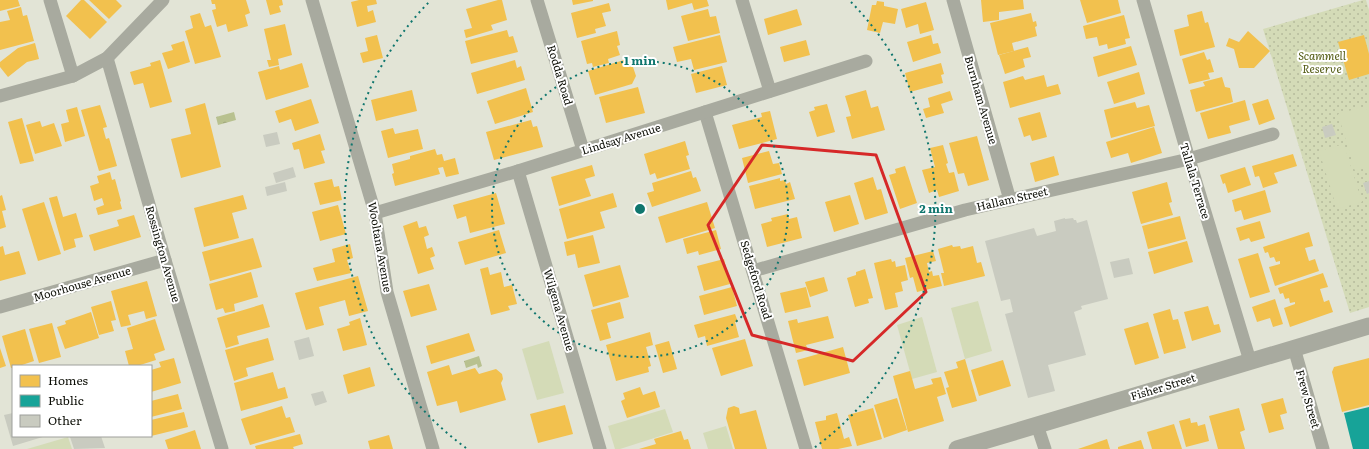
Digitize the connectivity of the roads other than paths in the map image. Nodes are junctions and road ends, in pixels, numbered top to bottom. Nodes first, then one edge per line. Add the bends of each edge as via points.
1 (50, 0) edge
2 (163, 0) edge
3 (312, 0) edge
4 (537, 0) edge
5 (742, 0) edge
6 (953, 0) edge
7 (1144, 0) edge
8 (107, 58) junction
9 (866, 61) dead end
10 (73, 76) junction
11 (770, 91) junction
12 (0, 96) edge
13 (705, 112) junction
14 (1273, 134) dead end
15 (583, 150) junction
16 (1189, 159) junction
17 (518, 171) junction
18 (1010, 200) junction
19 (375, 213) junction
20 (165, 260) junction
21 (753, 271) junction
22 (0, 307) edge
23 (1369, 326) edge
24 (1294, 348) junction
25 (1250, 361) junction
26 (1037, 424) junction
27 (222, 449) edge
28 (433, 449) edge
29 (600, 449) edge
30 (806, 449) edge
31 (957, 449) edge
32 (1044, 449) edge
33 (1323, 449) edge

1 - 10 street
2 - 8 street
3 - 19 street, Wooltana Avenue
4 - 15 street, Rodda Road
5 - 11 street
6 - 18 street, Burnham Avenue
7 - 16 street, Tallala Terrace
8 - 10 street
8 - 20 street, Rossington Avenue
9 - 11 street, Lindsay Avenue
10 - 12 street
11 - 13 street, Lindsay Avenue
13 - 15 street, Lindsay Avenue
13 - 21 street, Sedgeford Road
14 - 16 street, Hallam Street
15 - 17 street, Lindsay Avenue
16 - 18 street, Hallam Street
16 - 25 street, Tallala Terrace
17 - 19 street, Lindsay Avenue
17 - 29 street, Wilgena Avenue
18 - 21 street, Hallam Street via 965,210
19 - 28 street, Wooltana Avenue via 387,292
20 - 22 street, Moorhouse Avenue
20 - 27 street, Rossington Avenue
21 - 30 street, Sedgeford Road
23 - 24 street, Fisher Street
24 - 25 street, Fisher Street
24 - 33 street, Frew Street
25 - 26 street, Fisher Street
26 - 31 street, Fisher Street
26 - 32 street

